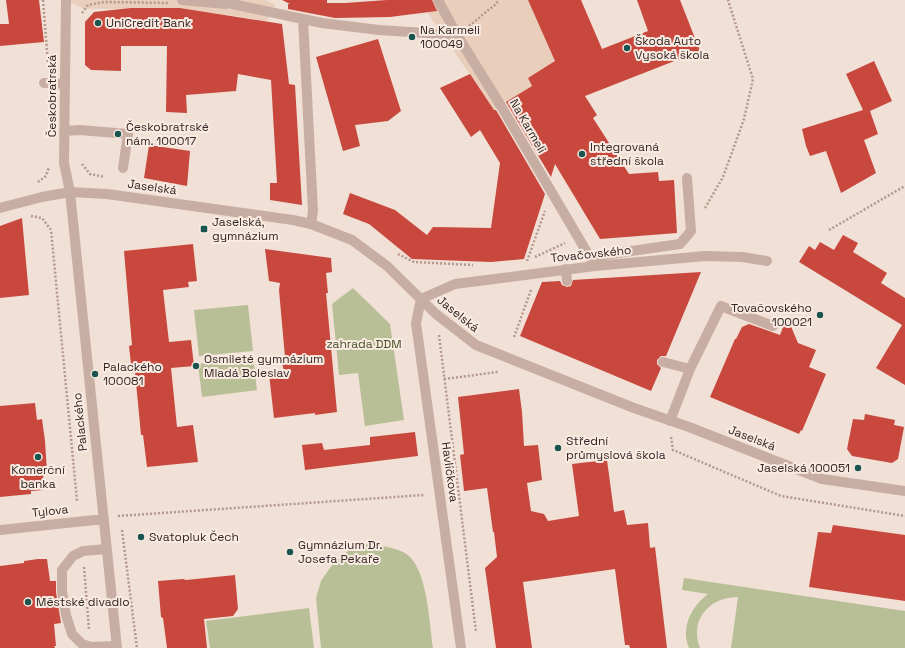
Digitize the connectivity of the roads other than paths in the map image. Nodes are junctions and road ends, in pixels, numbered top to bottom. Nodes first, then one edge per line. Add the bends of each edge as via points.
1 (66, 0) edge
2 (218, 0) edge
3 (438, 0) edge
4 (177, 2) edge
5 (232, 4) junction
6 (303, 19) junction
7 (457, 35) junction
8 (46, 83) road end
9 (64, 84) junction
10 (64, 131) junction
11 (123, 168) dead end
12 (687, 178) dead end
13 (70, 192) junction
14 (0, 208) edge
15 (311, 224) junction
16 (592, 261) junction
17 (767, 261) dead end
18 (566, 269) junction
19 (567, 281) dead end
20 (421, 299) junction
21 (773, 326) dead end
22 (663, 362) dead end
23 (690, 369) junction
24 (670, 421) junction
25 (905, 492) edge
26 (104, 519) junction
27 (0, 530) edge
28 (107, 549) junction
29 (117, 647) edge
30 (461, 648) edge

1 - 9 street, Českobratrská
2 - 5 street
3 - 7 street, Na Karmeli
4 - 5 street
5 - 6 street
6 - 7 street via 379,30
6 - 15 street
7 - 16 street, Na Karmeli
8 - 9 street
9 - 10 street, Českobratrská
10 - 11 street via 128,134
10 - 13 street, Českobratrská via 64,163
12 - 16 street via 691,231 680,244
13 - 14 street, Jaselská
13 - 15 street, Jaselská via 107,194
13 - 26 street, Palackého
15 - 20 street, Jaselská via 352,240 387,266
16 - 17 street, Tovačovského via 705,256
16 - 18 street, Tovačovského
18 - 19 street
18 - 20 street, Tovačovského via 455,284
20 - 24 street, Jaselská via 476,345
20 - 30 street, Havlíčkova via 416,323
21 - 23 street via 721,306
22 - 23 street
23 - 24 street
24 - 25 street, Jaselská via 822,479
26 - 27 street, Tylova
26 - 28 street, Palackého
28 - 29 street, Palackého
28 - 29 street via 82,551 73,556 62,570 62,591 72,634 82,644 91,647

